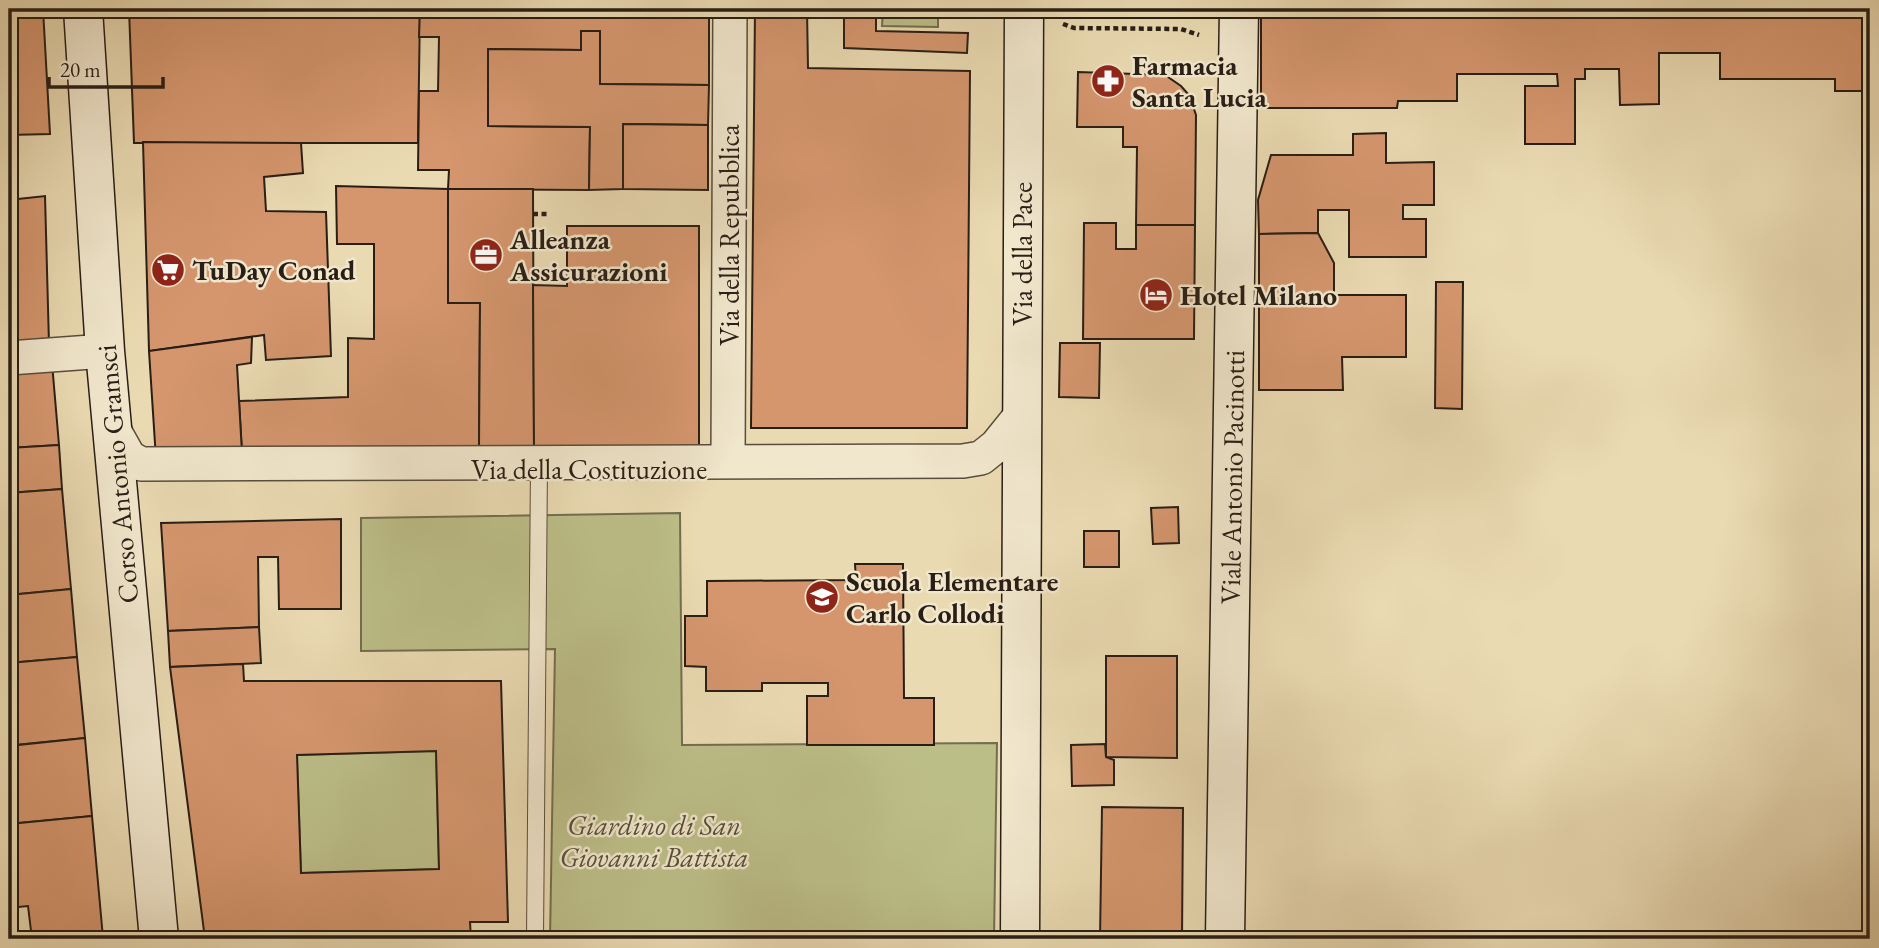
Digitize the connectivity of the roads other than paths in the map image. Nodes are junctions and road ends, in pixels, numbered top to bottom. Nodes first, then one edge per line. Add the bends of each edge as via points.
1 (83, 9) edge
2 (730, 9) edge
3 (1234, 11) edge
4 (1024, 15) edge
5 (105, 351) junction
6 (9, 358) edge
7 (1021, 421) junction
8 (728, 461) junction
9 (539, 466) junction
10 (132, 471) junction
11 (159, 939) edge
12 (168, 939) edge
13 (535, 939) edge
14 (1020, 939) edge
15 (1225, 939) edge

1 - 5 street, Corso Antonio Gramsci
2 - 8 street, Via della Repubblica
3 - 15 street, Viale Antonio Pacinotti
4 - 7 street, Via della Pace
5 - 6 street
5 - 10 street, Corso Antonio Gramsci via 111,425
7 - 8 street, Via della Costituzione via 981,458 972,460
7 - 9 lane, Via della Costituzione via 1007,447 992,462 962,469
7 - 14 street, Via della Pace
8 - 9 street, Via della Costituzione
9 - 10 street, Via della Costituzione
9 - 13 lane
10 - 11 street, Corso Antonio Gramsci
10 - 12 lane, Corso Antonio Gramsci via 124,480

